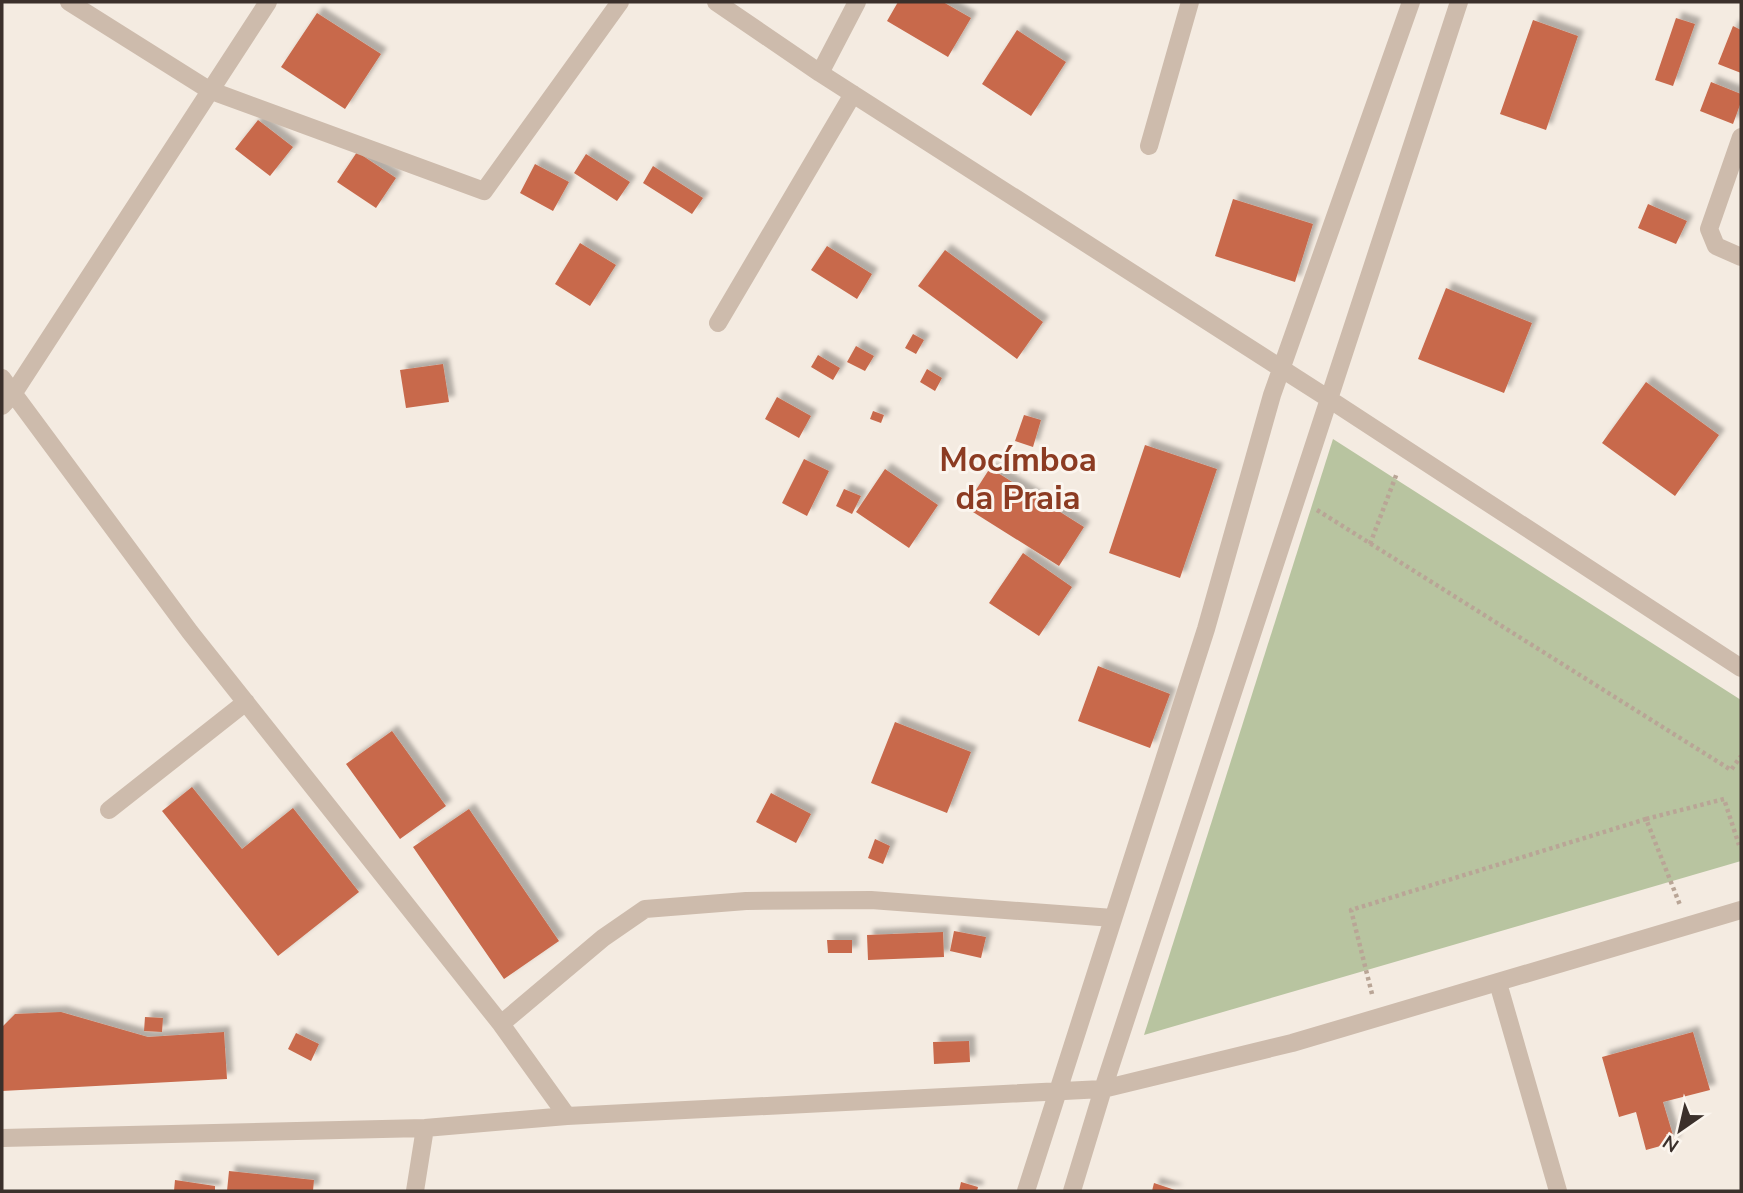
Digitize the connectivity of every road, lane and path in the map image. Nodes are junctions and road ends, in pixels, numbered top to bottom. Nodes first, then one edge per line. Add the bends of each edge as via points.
1 (69, 2) edge
2 (268, 2) edge
3 (620, 2) edge
4 (716, 2) edge
5 (857, 2) edge
6 (1190, 2) edge
7 (1411, 2) edge
8 (1460, 2) edge
9 (820, 73) junction
10 (209, 90) junction
11 (853, 94) junction
12 (1741, 137) edge
13 (1149, 146) dead end
14 (1741, 257) edge
15 (718, 324) dead end
16 (1281, 370) junction
17 (2, 378) edge
18 (1329, 399) junction
19 (7, 400) edge
20 (1406, 449) junction
21 (1297, 498) junction
22 (1370, 544) junction
23 (1741, 668) edge
24 (246, 702) junction
25 (1741, 756) edge
26 (109, 810) dead end
27 (1646, 819) junction
28 (1739, 845) dead end
29 (1741, 910) edge
30 (1113, 918) junction
31 (1688, 926) junction
32 (1498, 983) junction
33 (1378, 1018) junction
34 (501, 1024) junction
35 (1103, 1089) junction
36 (1057, 1091) junction
37 (567, 1116) junction
38 (425, 1128) junction
39 (2, 1138) edge
40 (415, 1191) edge
41 (1026, 1191) edge
42 (1072, 1191) edge
43 (1558, 1191) edge

1 - 10 street
2 - 10 street
3 - 10 street via 484,191
4 - 9 street
5 - 9 street
6 - 13 street
7 - 16 street
8 - 18 street
9 - 11 street
10 - 19 street
11 - 15 street
11 - 16 street
12 - 14 street via 1709,229 1716,246
16 - 18 street
16 - 30 street via 1206,629
17 - 19 street
18 - 20 street
18 - 21 street
19 - 24 street
20 - 22 path
20 - 23 street
21 - 22 path
21 - 35 street
22 - 25 path via 1731,770
24 - 26 street
24 - 34 street
27 - 28 path via 1724,799
27 - 31 path
27 - 33 path via 1351,910
29 - 31 street
30 - 34 street via 871,900 746,901 645,909 603,938
30 - 36 street
31 - 32 street
32 - 33 street
32 - 43 street
33 - 35 street
34 - 37 street
35 - 36 street
35 - 42 street
36 - 37 street
36 - 41 street
37 - 38 street
38 - 39 street
38 - 40 street

